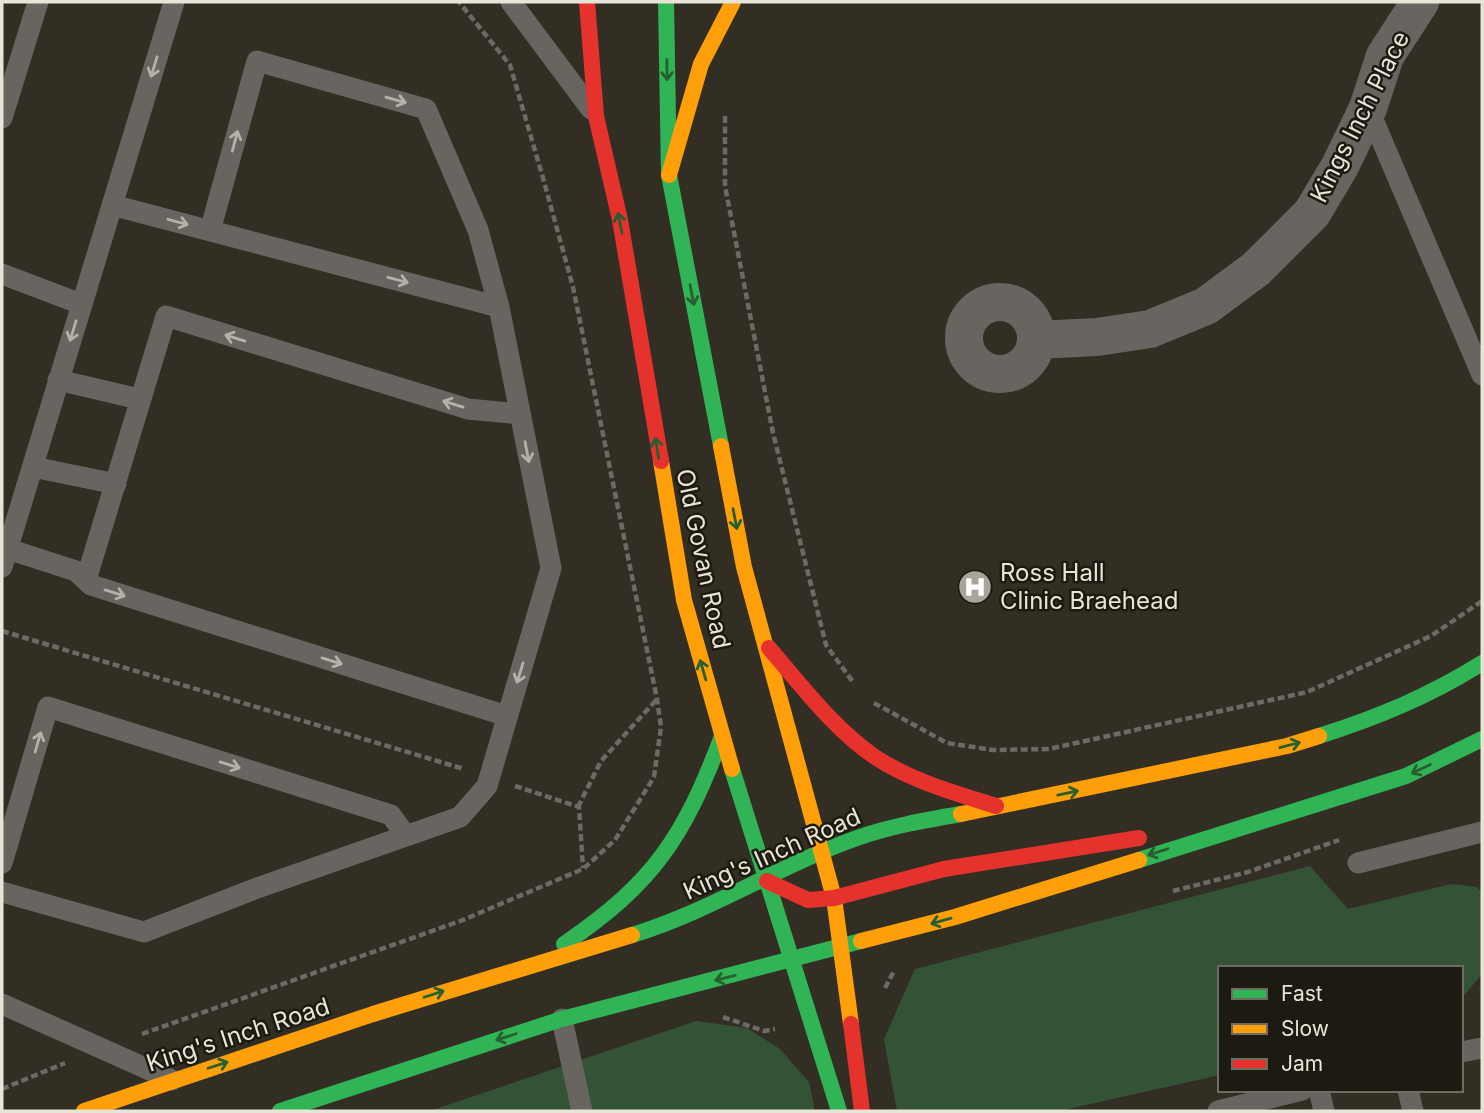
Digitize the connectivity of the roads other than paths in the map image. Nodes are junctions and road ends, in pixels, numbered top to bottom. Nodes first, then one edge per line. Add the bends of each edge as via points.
1 (38, 2) edge
2 (174, 2) edge
3 (511, 2) edge
4 (587, 2) edge
5 (666, 2) edge
6 (733, 2) edge
7 (1420, 2) edge
8 (1368, 108) junction
9 (596, 116) junction
10 (2, 118) edge
11 (669, 175) junction
12 (113, 205) junction
13 (211, 231) junction
14 (2, 274) edge
15 (81, 304) junction
16 (499, 307) junction
17 (1036, 340) dead end
18 (1482, 375) edge
19 (58, 380) junction
20 (139, 399) junction
21 (520, 414) junction
22 (33, 467) junction
23 (116, 484) junction
24 (3, 562) edge
25 (86, 580) junction
26 (763, 641) junction
27 (1482, 663) edge
28 (507, 716) junction
29 (722, 736) junction
30 (1482, 738) edge
31 (10, 805) edge
32 (1001, 807) junction
33 (1265, 817) junction
34 (1482, 832) edge
35 (406, 836) junction
36 (823, 851) junction
37 (2, 863) edge
38 (1358, 863) dead end
39 (767, 881) junction
40 (2, 892) edge
41 (834, 898) junction
42 (844, 947) junction
43 (791, 961) junction
44 (535, 962) junction
45 (2, 1004) edge
46 (562, 1019) junction
47 (1482, 1048) edge
48 (1463, 1052) edge
49 (172, 1080) junction
50 (1295, 1092) edge
51 (1319, 1092) edge
52 (1408, 1092) edge
53 (1230, 1110) edge
54 (84, 1111) edge
55 (280, 1111) edge
56 (582, 1111) edge
57 (839, 1111) edge
58 (862, 1111) edge
59 (1324, 1111) edge
60 (1413, 1111) edge

1 - 10 lane
2 -> 12 lane
3 - 9 lane
4 - 9 main road, Old Govan Road
5 -> 11 main road, Old Govan Road
6 - 11 main road via 693,81
7 - 8 street, Kings Inch Place via 1385,56
8 - 17 street, Kings Inch Place via 1312,213 1255,269 1206,306 1150,329
8 - 18 lane
29 -> 9 main road, Old Govan Road via 684,600 620,220
11 -> 26 main road, Old Govan Road via 744,567
12 -> 13 lane
12 - 15 lane
13 -> 16 lane
13 -> 16 lane via 257,61 426,108 478,230
14 - 15 lane
15 -> 19 lane
16 - 21 lane
19 - 20 lane
19 - 22 lane
21 -> 20 lane via 468,409 166,316
20 - 23 lane
21 -> 28 lane via 551,568
22 - 23 lane
22 - 24 lane
23 - 25 lane
24 - 25 lane via 76,571
25 -> 28 lane
26 - 32 main road via 864,749 950,792
26 - 36 main road, Old Govan Road
32 -> 27 main road, King's Inch Road via 1333,733 1387,714
28 - 35 lane via 487,786 460,817
29 - 39 main road, Old Govan Road
29 - 44 main road via 706,782 670,852 608,915
30 -> 33 main road via 1406,776
31 -> 35 lane via 48,707 391,815
31 - 37 lane
32 - 36 main road, King's Inch Road via 908,823
33 - 41 main road via 944,869
33 -> 42 main road via 955,917
34 - 38 lane
35 - 40 lane via 144,932
36 - 39 main road, King's Inch Road
36 - 41 main road, Old Govan Road
39 - 41 main road via 808,900
39 - 43 main road, Old Govan Road
39 - 44 main road, King's Inch Road via 674,922
41 - 42 main road, Old Govan Road
42 - 43 main road
42 - 58 main road, Old Govan Road
43 -> 46 main road
43 - 57 main road, Old Govan Road
49 -> 44 main road, King's Inch Road
45 - 49 lane
46 -> 55 main road
46 - 56 lane
47 - 48 lane
49 - 54 main road, King's Inch Road
50 - 53 lane
51 - 59 lane
52 - 60 lane

